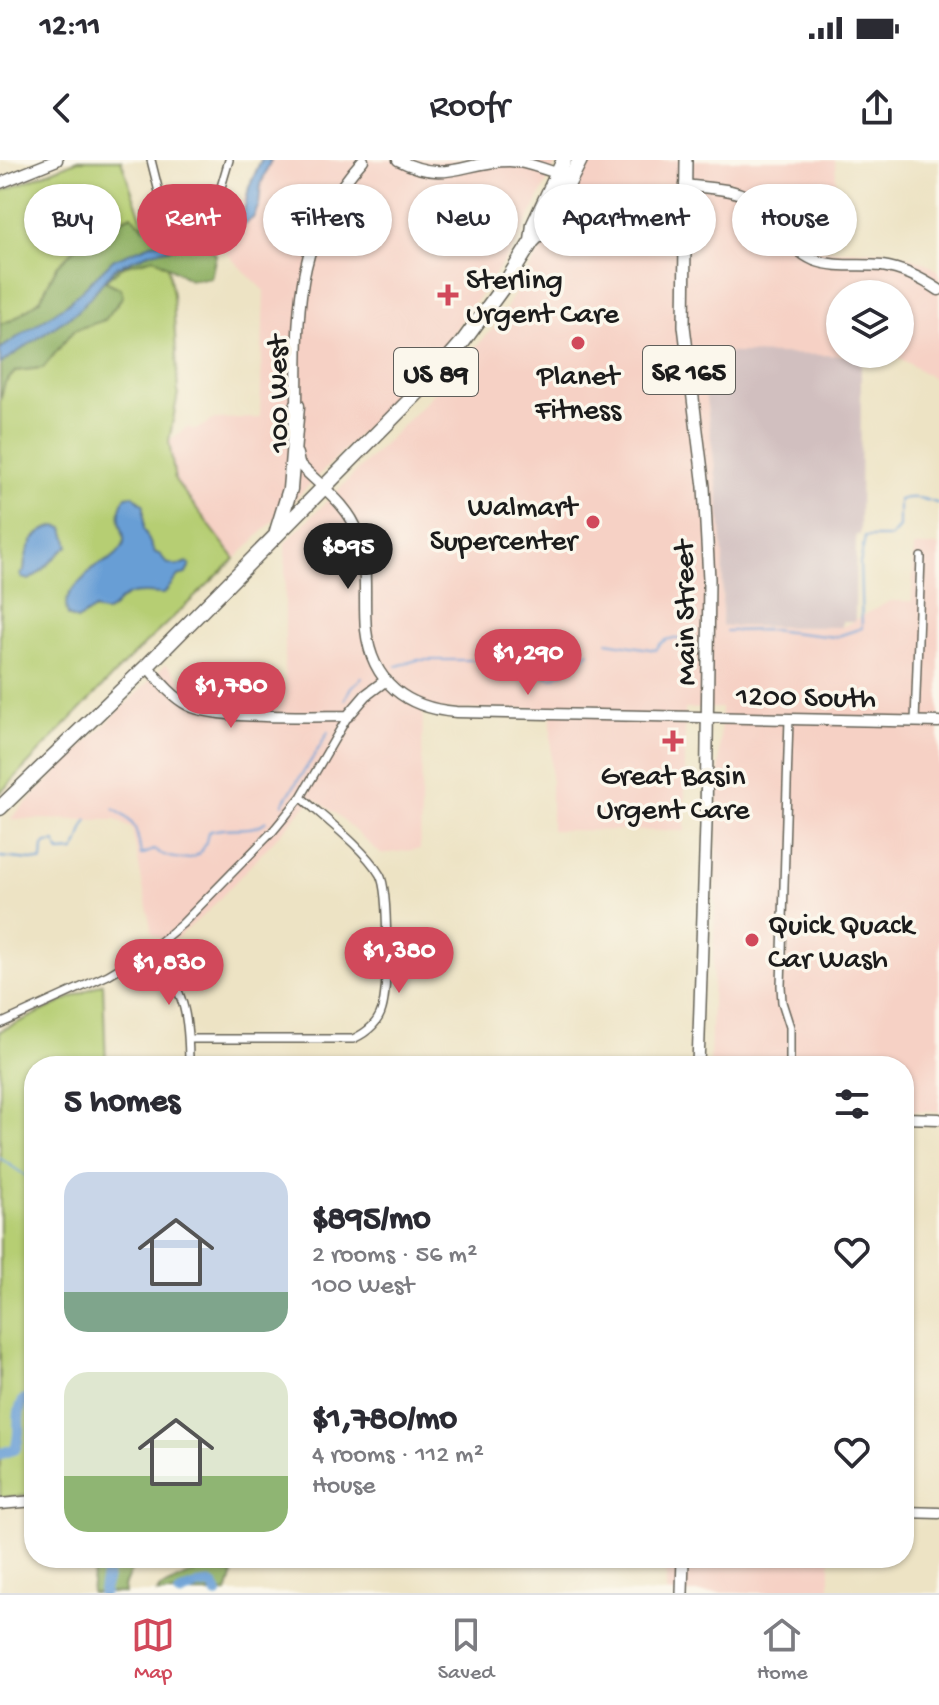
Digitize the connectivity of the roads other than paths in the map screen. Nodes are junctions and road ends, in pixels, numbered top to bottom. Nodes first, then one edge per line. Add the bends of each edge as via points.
1 (57, 160) edge
2 (151, 160) edge
3 (229, 160) edge
4 (363, 160) edge
5 (398, 160) edge
6 (580, 160) edge
7 (686, 160) edge
8 (561, 167) edge
9 (0, 183) edge
10 (157, 184) edge
11 (220, 184) edge
12 (685, 184) edge
13 (716, 190) edge
14 (532, 241) junction
15 (684, 256) edge
16 (939, 290) edge
17 (297, 406) junction
18 (323, 488) junction
19 (274, 537) junction
20 (921, 557) dead end
21 (147, 666) junction
22 (386, 680) junction
23 (456, 712) joint
24 (348, 716) junction
25 (708, 717) junction
26 (789, 719) junction
27 (915, 722) junction
28 (939, 722) edge
29 (301, 797) junction
30 (0, 808) edge
31 (153, 948) junction
32 (0, 1024) edge
33 (189, 1039) junction
34 (189, 1056) edge
35 (698, 1056) edge
36 (790, 1056) edge
37 (914, 1118) edge
38 (939, 1119) edge
39 (24, 1502) edge
40 (0, 1504) edge
41 (914, 1512) edge
42 (939, 1513) edge
43 (683, 1568) edge
44 (682, 1593) edge

1 - 9 street
2 - 10 street
3 - 11 street
4 - 17 street, 100 West via 329,208 305,262
5 - 8 street via 445,172 508,161
6 - 14 highway, US 89 via 546,227
7 - 12 main road, Main Street / SR 165
8 - 14 highway, US 89 via 534,224
13 - 16 street via 757,203 813,260 895,269
14 - 18 highway, US 89 via 462,343
15 - 25 main road, Main Street / SR 165 via 684,326 704,487 709,579
17 - 18 street, 100 West via 299,464
17 - 19 highway via 290,489
18 - 19 highway, US 89
18 - 22 street, 100 West via 351,515 358,532 368,643
19 - 21 highway, US 89
20 - 27 street
21 - 24 street via 174,695 207,712
21 - 30 highway, US 89
22 - 23 street, 100 West via 413,703
22 - 24 street
23 - 25 street, 1200 South
24 - 29 street
25 - 26 street, 1200 South
25 - 35 main road, Main Street / SR 165
26 - 27 street, 1200 South
26 - 36 street via 781,986
27 - 28 street, 1200 South
29 - 31 street via 208,898
29 - 33 street via 372,863 382,879 382,1009 366,1033 353,1039
31 - 32 street via 108,975
31 - 33 street via 181,994
33 - 34 street
37 - 38 street
39 - 40 street
41 - 42 street
43 - 44 main road

